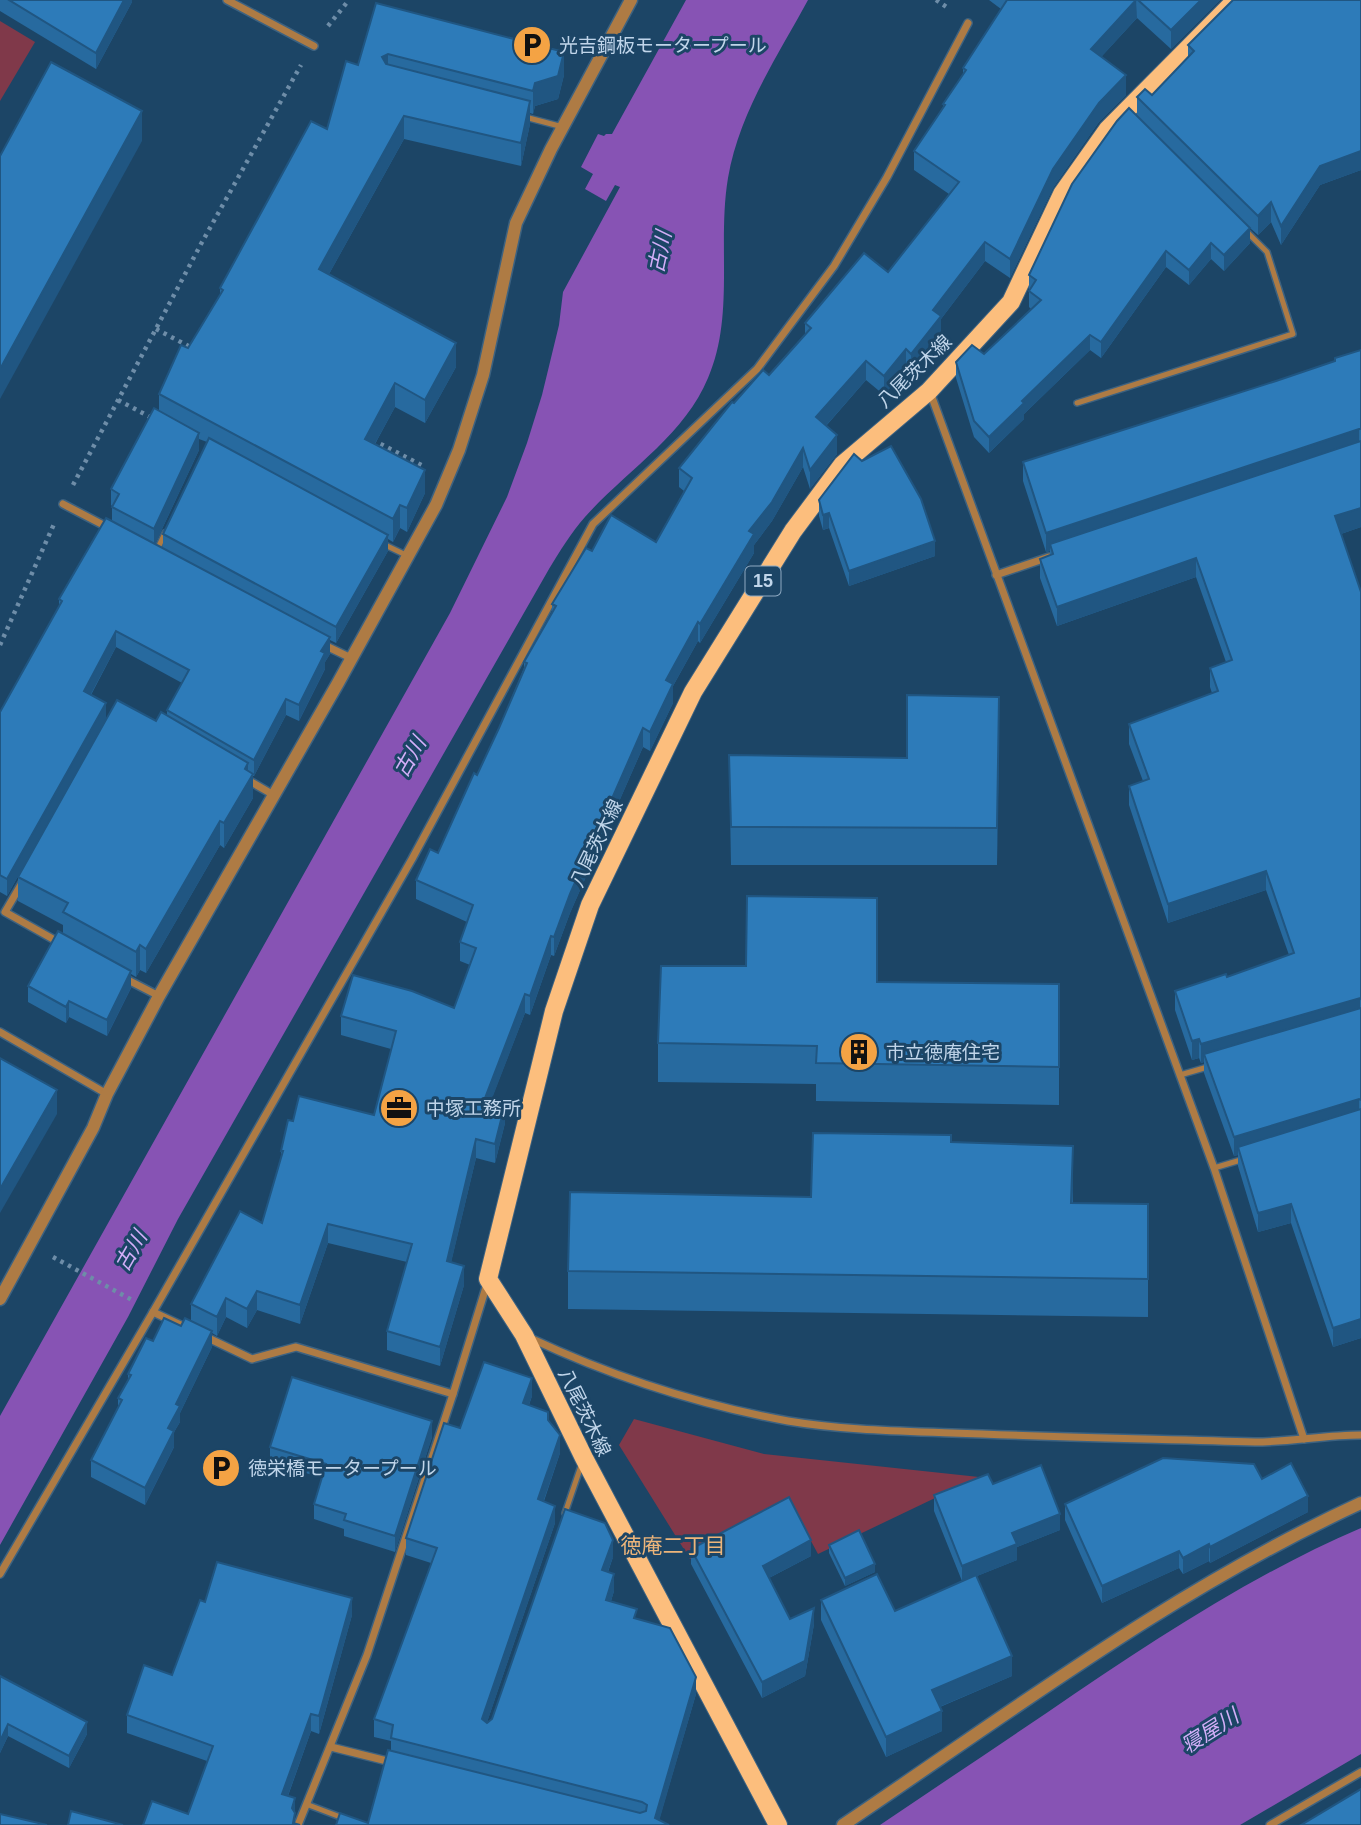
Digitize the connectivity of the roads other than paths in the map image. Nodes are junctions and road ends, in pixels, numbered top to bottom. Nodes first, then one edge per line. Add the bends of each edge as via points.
1 (227, 0) edge
2 (631, 0) edge
3 (1236, 0) edge
4 (968, 23) dead end
5 (314, 46) road end
6 (513, 114) edge
7 (563, 127) junction
8 (1239, 224) edge
9 (929, 391) junction
10 (1077, 403) dead end
11 (63, 504) road end
12 (167, 530) edge
13 (121, 535) edge
14 (380, 542) edge
15 (144, 547) edge
16 (1061, 553) edge
17 (156, 554) junction
18 (408, 556) junction
19 (166, 559) edge
20 (996, 575) junction
21 (311, 638) edge
22 (351, 658) junction
23 (237, 774) edge
24 (272, 794) junction
25 (26, 875) edge
26 (65, 946) edge
27 (113, 972) edge
28 (159, 996) junction
29 (0, 1032) edge
30 (1219, 1063) edge
31 (1180, 1074) junction
32 (107, 1094) junction
33 (1254, 1156) edge
34 (1214, 1168) junction
35 (488, 1279) junction
36 (0, 1299) edge
37 (153, 1312) junction
38 (524, 1335) junction
39 (453, 1394) junction
40 (1361, 1435) edge
41 (1304, 1439) junction
42 (584, 1458) junction
43 (1361, 1503) edge
44 (561, 1524) edge
45 (0, 1574) edge
46 (331, 1747) junction
47 (396, 1763) edge
48 (1361, 1772) edge
49 (306, 1804) junction
50 (351, 1821) edge
51 (298, 1825) edge
52 (778, 1825) edge
53 (843, 1825) edge
54 (1270, 1825) edge

1 - 5 street
2 - 7 street
3 - 9 main road, 八尾茨木線 / 15 via 1130,117 1108,129 1062,194 1010,302
4 - 37 street via 848,243 773,348 757,369 593,524 412,859
6 - 7 lane
7 - 18 street via 516,223 467,427
8 - 10 lane via 1268,252 1293,334
9 - 20 street
9 - 35 main road, 八尾茨木線 / 15 via 843,464 793,531 693,692 590,905 554,1011
11 - 13 street
12 - 17 lane
14 - 18 lane
15 - 17 street
16 - 20 street
17 - 19 street
18 - 22 street
20 - 31 street
21 - 22 street
22 - 24 street
23 - 24 street
24 - 28 street
25 - 26 street via 5,912
27 - 28 street
28 - 32 street
29 - 32 street
30 - 31 lane
31 - 34 street
32 - 36 street
33 - 34 lane
34 - 41 street
35 - 38 main road, 八尾茨木線
35 - 39 street
37 - 39 street via 252,1359 296,1347
37 - 45 street
38 - 41 street via 677,1394 816,1425 1001,1435 1255,1442
38 - 42 main road, 八尾茨木線
39 - 46 street via 367,1655
40 - 41 street
42 - 44 lane
42 - 52 main road, 八尾茨木線
43 - 53 street via 1151,1617
46 - 47 street
46 - 49 street
48 - 54 street
49 - 50 lane
49 - 51 street

